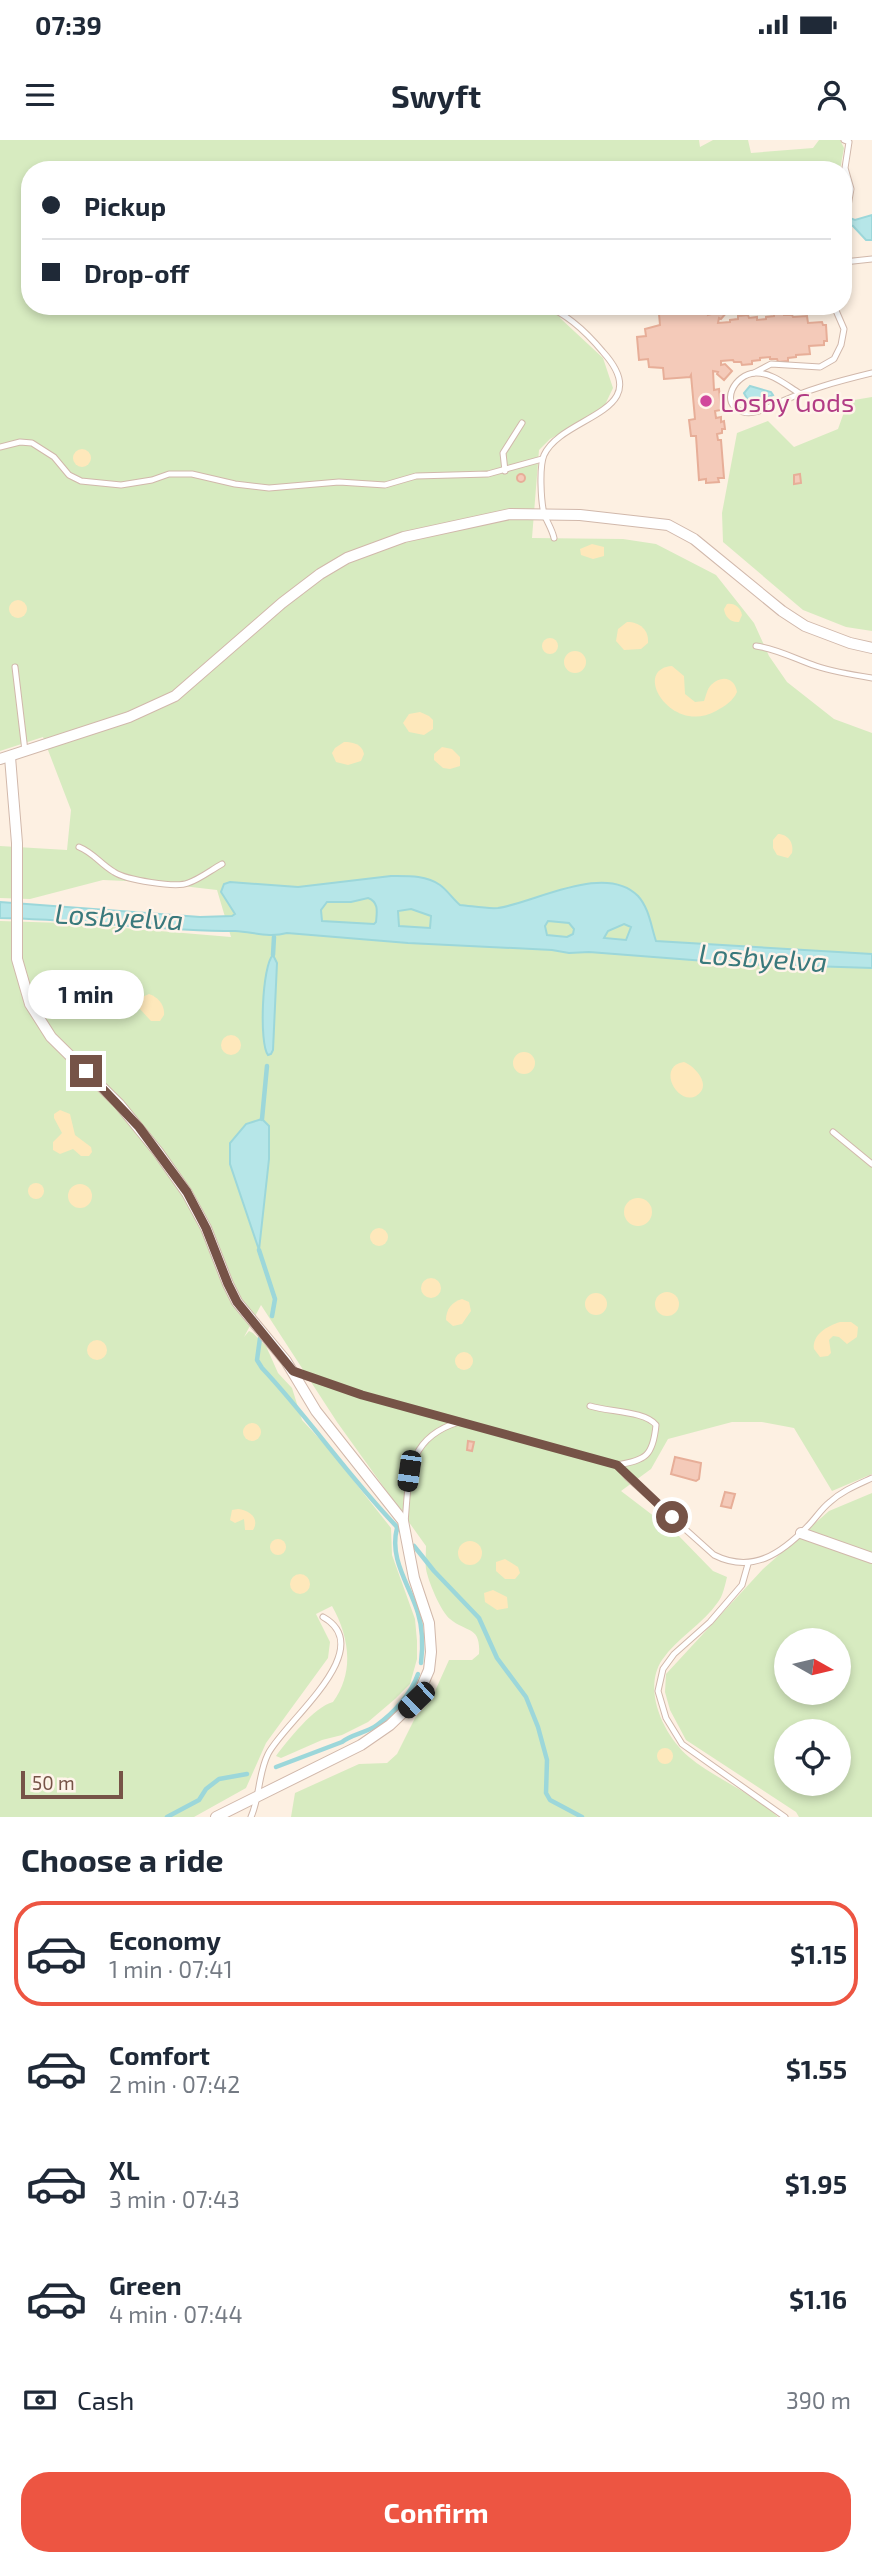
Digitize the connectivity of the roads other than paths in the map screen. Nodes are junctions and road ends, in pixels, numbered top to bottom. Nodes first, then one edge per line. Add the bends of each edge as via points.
1 (844, 140) edge
2 (846, 161) edge
3 (872, 259) edge
4 (852, 261) edge
5 (562, 315) edge
6 (838, 315) edge
7 (754, 373) junction
8 (872, 373) edge
9 (799, 393) junction
10 (522, 423) dead end
11 (0, 447) edge
12 (542, 459) junction
13 (505, 471) junction
14 (545, 515) junction
15 (554, 538) dead end
16 (756, 646) dead end
17 (872, 648) edge
18 (15, 667) dead end
19 (872, 678) edge
20 (25, 752) junction
21 (5, 758) edge
22 (79, 847) dead end
23 (222, 864) dead end
24 (55, 1007) dead end
25 (37, 1017) junction
26 (833, 1132) dead end
27 (872, 1164) edge
28 (293, 1371) junction
29 (590, 1406) dead end
30 (459, 1422) junction
31 (617, 1465) junction
32 (872, 1478) edge
33 (405, 1527) junction
34 (801, 1533) junction
35 (872, 1558) edge
36 (748, 1564) junction
37 (323, 1617) dead end
38 (258, 1794) junction
39 (215, 1817) edge
40 (251, 1817) edge
41 (785, 1817) edge

1 - 2 lane via 849,142
3 - 4 lane
5 - 12 lane via 612,362 620,384 612,405 566,432
6 - 7 lane via 844,330 834,359 820,367 771,365
7 - 9 lane via 769,375
7 - 9 lane via 734,384 730,394 731,402 742,412 764,410
8 - 9 lane
10 - 13 lane via 503,453
11 - 13 lane via 32,443 80,481 121,485 169,474 192,474 270,488 339,482 385,485 416,477
12 - 13 lane
12 - 14 lane
14 - 15 lane
14 - 17 street via 668,525 694,539 805,626
14 - 20 street via 483,519 404,537 346,558 282,603 175,696 129,717
16 - 19 lane
18 - 20 lane
20 - 21 street
21 - 25 street via 17,843 17,959
22 - 23 lane via 91,851 113,872 148,882 186,884
24 - 25 lane
25 - 28 street via 59,1046 119,1104 187,1192 237,1302
26 - 27 lane
28 - 30 lane
28 - 33 street via 316,1410
29 - 31 lane via 640,1414 656,1425 649,1454
30 - 31 lane
30 - 33 lane via 433,1434 412,1460
31 - 36 lane via 714,1555
32 - 34 lane via 833,1499
33 - 38 street via 430,1637 429,1670 416,1700 361,1745
34 - 35 street
34 - 36 lane via 786,1546
36 - 41 lane via 742,1585 663,1669 658,1691 666,1718 682,1744
37 - 38 lane via 339,1634 338,1660 329,1678 269,1752
38 - 39 street
38 - 40 lane

